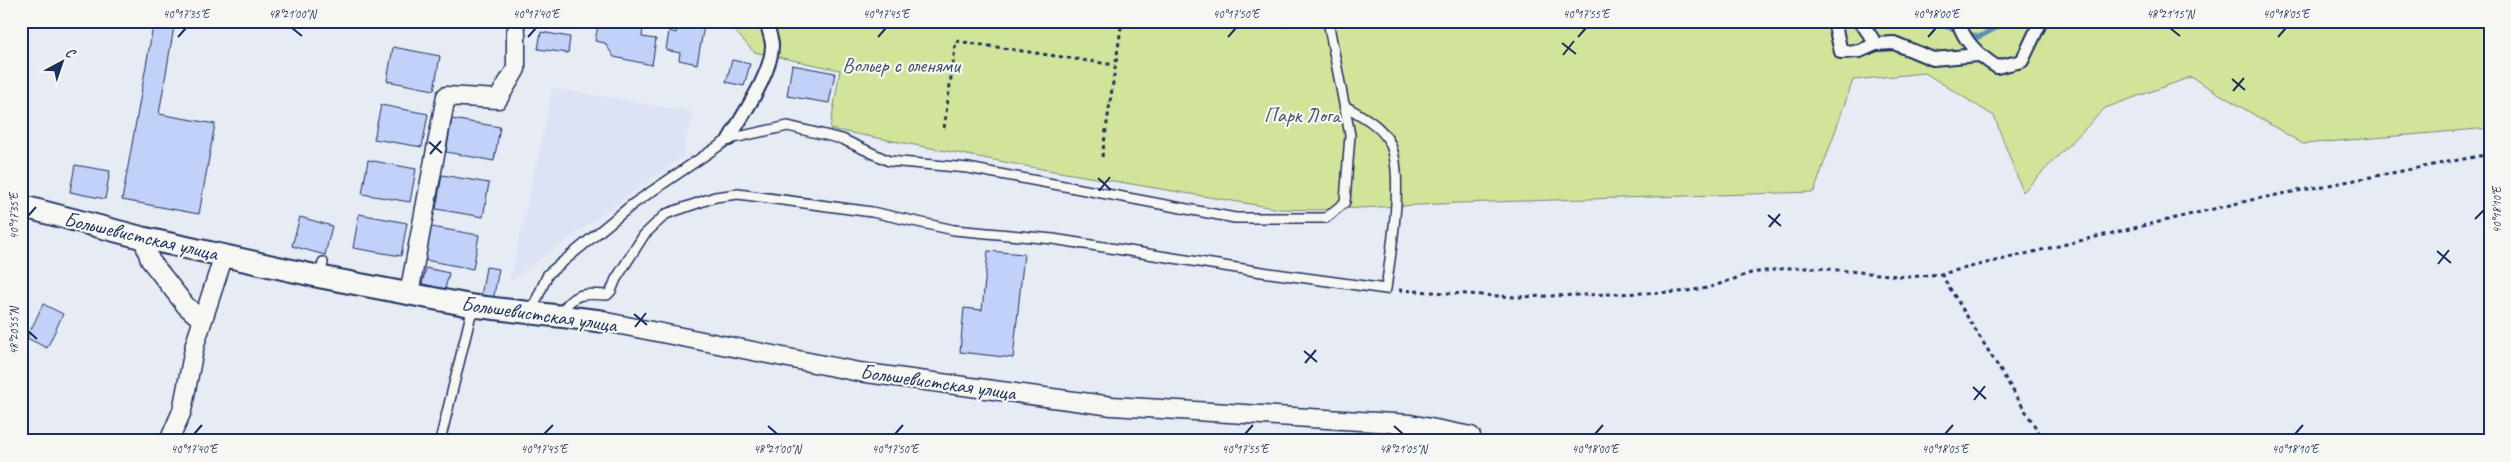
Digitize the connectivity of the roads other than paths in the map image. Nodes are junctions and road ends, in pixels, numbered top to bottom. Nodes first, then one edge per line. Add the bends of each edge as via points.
1 (766, 21) edge
2 (1328, 21) edge
3 (1834, 21) edge
4 (1858, 21) edge
5 (1958, 21) edge
6 (2041, 21) edge
7 (516, 32) dead end
8 (1876, 44) junction
9 (1978, 55) junction
10 (1345, 106) junction
11 (729, 139) junction
12 (21, 206) edge
13 (143, 238) junction
14 (224, 255) junction
15 (409, 294) junction
16 (473, 306) junction
17 (531, 312) junction
18 (559, 315) junction
19 (202, 320) junction
20 (601, 321) joint
21 (1471, 436) dead end
22 (169, 441) edge
23 (440, 441) edge

1 - 11 street via 772,44 770,60
2 - 10 lane
3 - 8 street via 1841,52 1860,52
4 - 8 street
5 - 9 street
6 - 9 street via 2022,61 1997,67
7 - 15 street via 516,69 498,99 446,96
8 - 9 street via 1894,44 1934,59
10 - 11 lane via 1350,135 1345,202 1326,218 1236,218 968,168 889,161 842,139 788,126
10 - 18 lane via 1376,125 1389,139 1396,171 1395,215 1386,289 1053,239 954,230 872,212 738,194 715,197 666,214 644,235 607,295 575,296
11 - 17 lane via 633,204 548,274
12 - 13 street, Большевистская улица
13 - 14 street, Большевистская улица
13 - 19 street via 150,260 186,306
14 - 15 street, Большевистская улица via 322,269
14 - 19 street
15 - 16 street, Большевистская улица
16 - 17 street, Большевистская улица
16 - 23 lane
17 - 18 street, Большевистская улица
18 - 20 street, Большевистская улица
19 - 22 street via 194,344 182,411
20 - 21 street, Большевистская улица via 859,372 1102,404 1410,424

